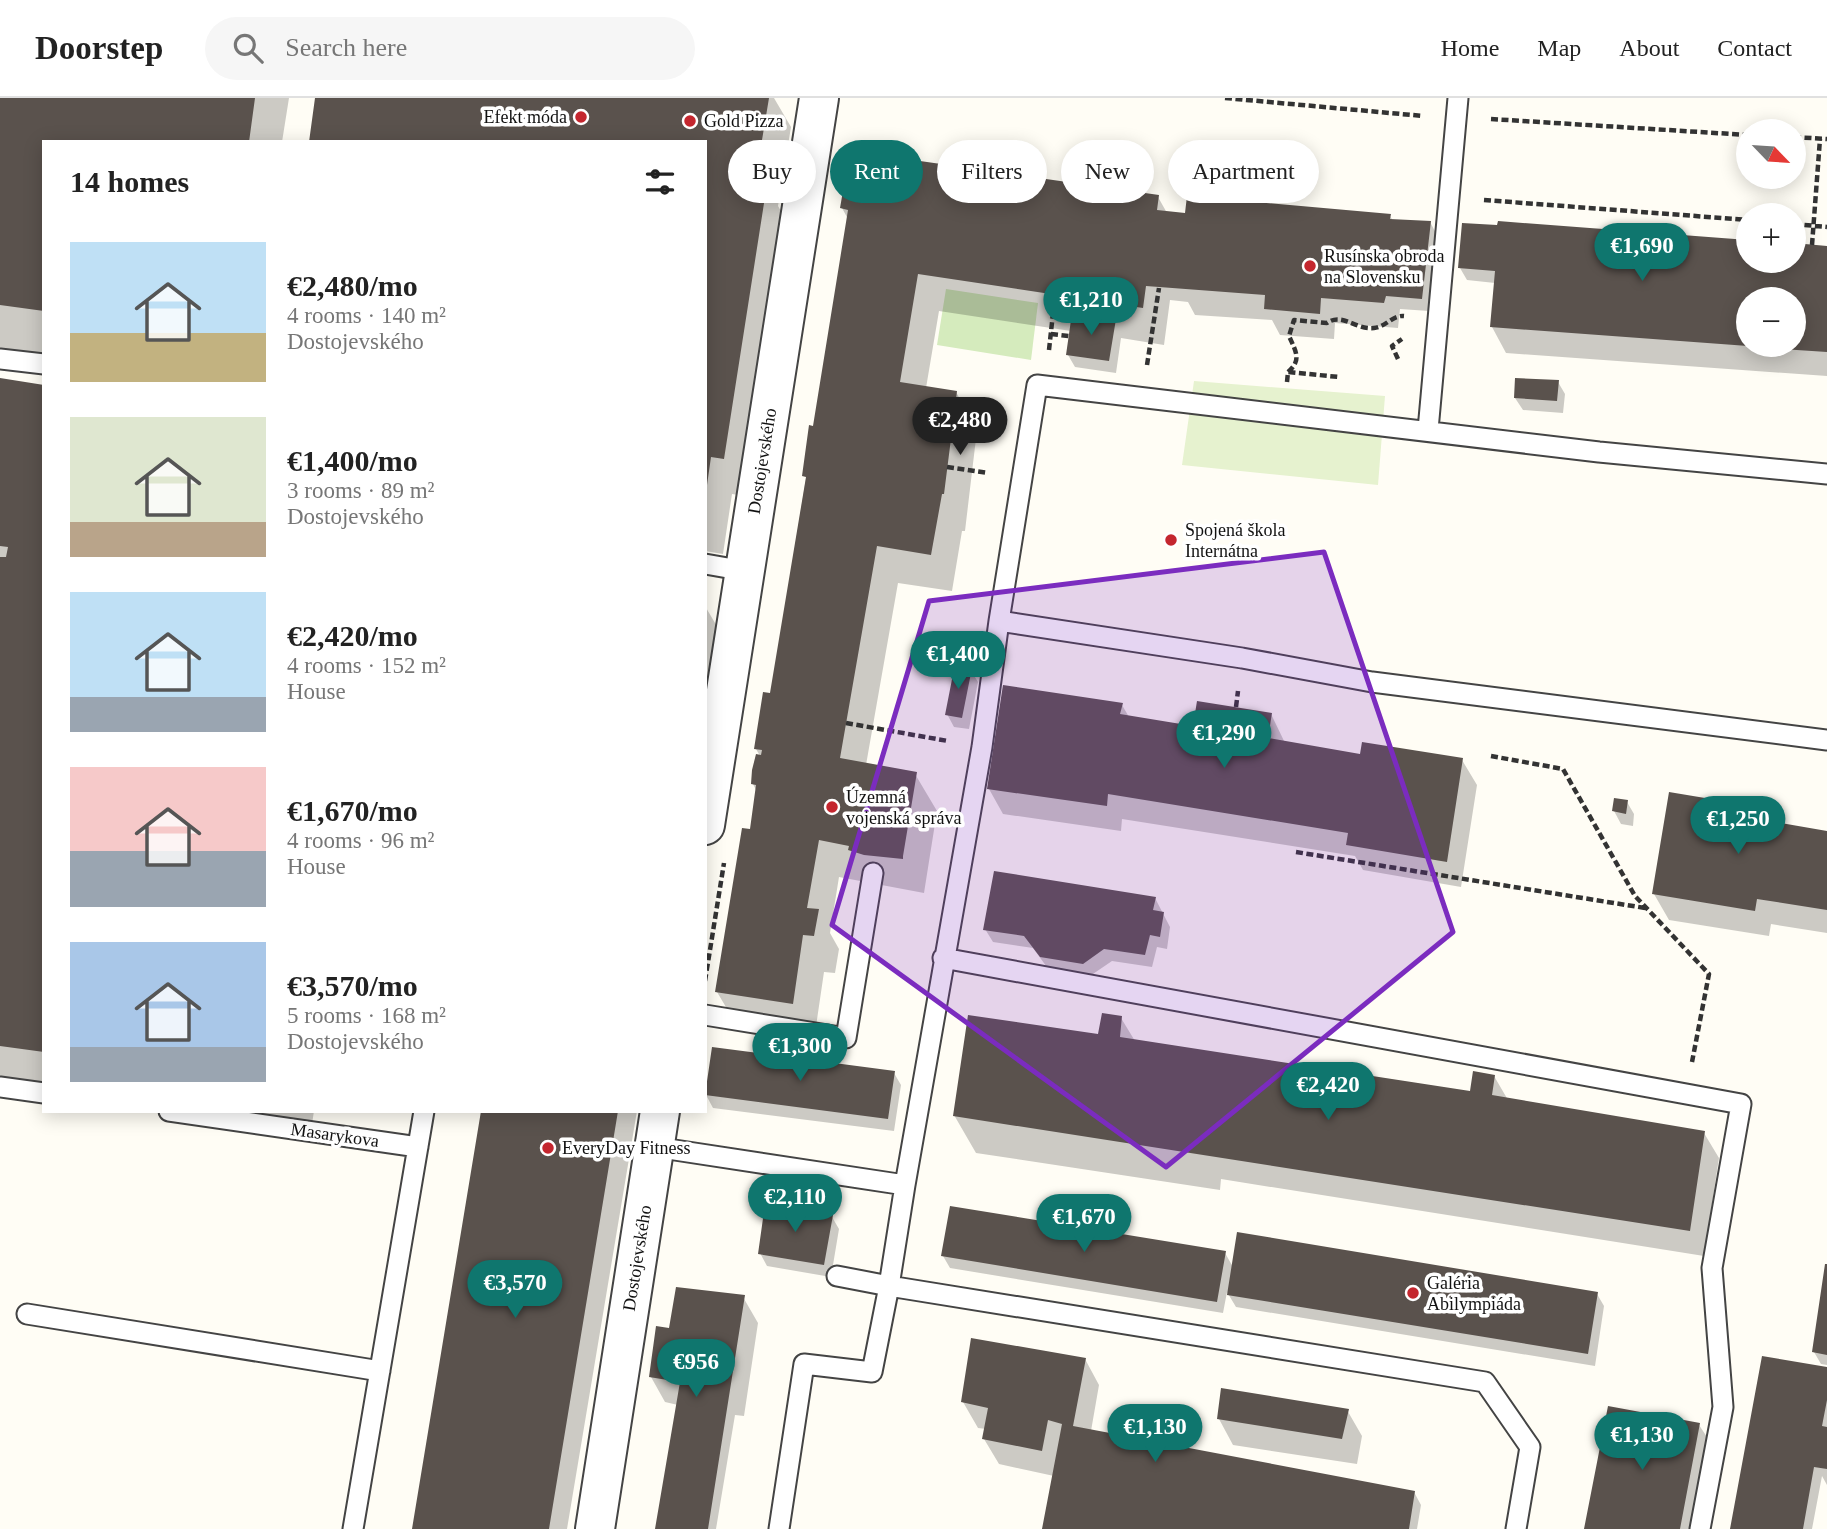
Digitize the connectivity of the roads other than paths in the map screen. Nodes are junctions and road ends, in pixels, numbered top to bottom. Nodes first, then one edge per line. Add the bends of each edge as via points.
1 (819, 98) edge
2 (1458, 98) edge
3 (0, 359) edge
4 (42, 364) edge
5 (1427, 430) junction
6 (1827, 474) edge
7 (707, 564) edge
8 (745, 571) junction
9 (999, 621) junction
10 (1827, 740) edge
11 (707, 812) edge
12 (873, 873) dead end
13 (943, 958) junction
14 (707, 1015) edge
15 (0, 1087) edge
16 (42, 1093) edge
17 (183, 1113) edge
18 (424, 1113) edge
19 (658, 1129) edge
20 (418, 1147) junction
21 (905, 1185) junction
22 (837, 1276) dead end
23 (889, 1286) junction
24 (27, 1314) dead end
25 (380, 1371) junction
26 (353, 1529) edge
27 (595, 1529) edge
28 (779, 1529) edge
29 (1516, 1529) edge
30 (1700, 1529) edge

1 - 8 street, Dostojevského
2 - 5 lane
3 - 4 lane
5 - 6 lane
5 - 9 lane via 1037,385
7 - 8 lane
8 - 11 street, Dostojevského
9 - 10 lane via 1372,682
9 - 13 lane via 982,747
12 - 14 lane via 846,1038
13 - 21 lane
13 - 30 lane via 1741,1104 1712,1268 1723,1407
15 - 16 lane
17 - 20 lane, Masarykova
18 - 20 lane
19 - 21 lane
19 - 27 street, Dostojevského
20 - 25 lane
21 - 23 lane
22 - 23 lane
23 - 28 lane via 872,1372 804,1364
23 - 29 lane via 1485,1382 1531,1447
24 - 25 lane
25 - 26 lane

